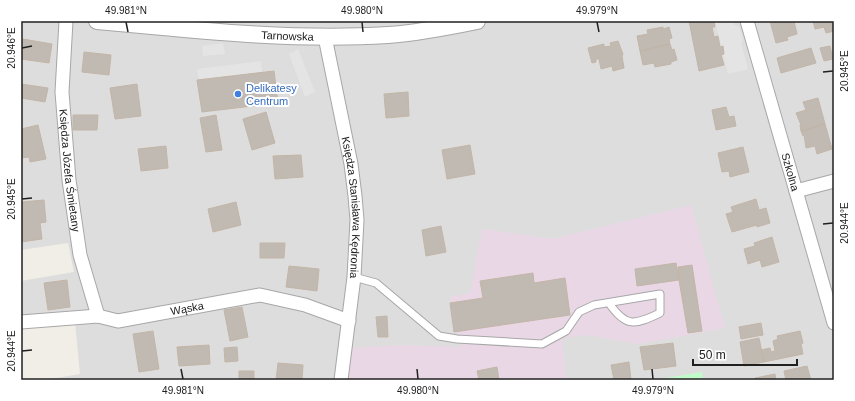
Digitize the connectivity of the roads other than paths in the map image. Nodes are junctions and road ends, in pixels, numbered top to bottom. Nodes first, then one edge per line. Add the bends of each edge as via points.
1 (66, 21) edge
2 (97, 21) edge
3 (477, 21) edge
4 (746, 21) edge
5 (325, 37) junction
6 (834, 181) edge
7 (796, 191) junction
8 (354, 277) junction
9 (609, 303) junction
10 (98, 316) junction
11 (349, 321) junction
12 (21, 322) edge
13 (834, 323) edge
14 (341, 380) edge

1 - 10 street, Księdza Józefa Śmietany via 62,92 69,180 80,255
2 - 5 street, Tarnowska via 221,32
3 - 5 street, Tarnowska via 436,30
4 - 7 street, Szkolna
5 - 8 street, Księdza Stanisława Kędronia via 356,196 357,241
6 - 7 street
7 - 13 street, Szkolna
8 - 9 lane via 376,283 439,336 457,339 542,344 566,331 579,312 594,305
8 - 11 street, Księdza Stanisława Kędronia
9 - 9 lane via 660,294 660,313 641,322 625,320 617,315
10 - 11 street, Wąska via 118,321 260,295 305,305
10 - 12 street, Wąska
11 - 14 street, Księdza Stanisława Kędronia

